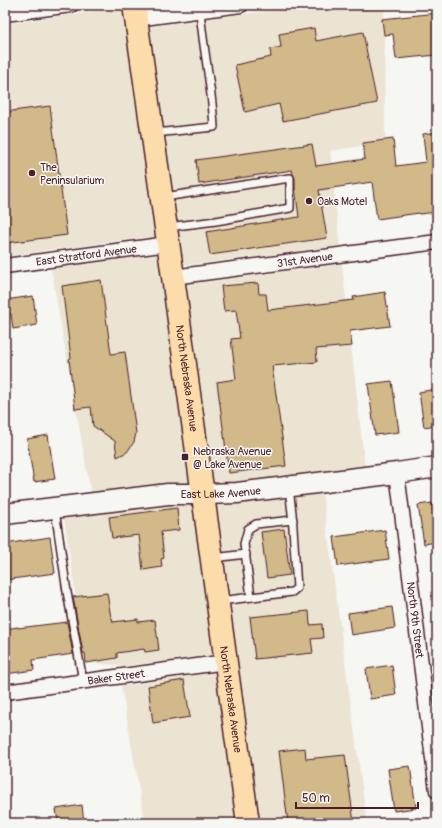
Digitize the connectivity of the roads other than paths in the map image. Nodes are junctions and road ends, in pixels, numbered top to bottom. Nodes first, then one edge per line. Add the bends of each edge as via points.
1 (71, 5) edge
2 (240, 5) edge
3 (200, 10) junction
4 (135, 12) edge
5 (5, 14) edge
6 (152, 134) junction
7 (162, 197) junction
8 (167, 236) junction
9 (437, 242) edge
10 (5, 266) edge
11 (173, 277) junction
12 (437, 467) edge
13 (397, 473) junction
14 (288, 486) junction
15 (203, 494) junction
16 (55, 508) junction
17 (5, 514) edge
18 (293, 520) junction
19 (246, 554) junction
20 (212, 559) junction
21 (251, 597) junction
22 (218, 601) junction
23 (226, 662) junction
24 (83, 681) junction
25 (5, 692) edge
26 (437, 791) edge
27 (248, 823) edge

1 - 5 street
2 - 3 street
3 - 4 street
3 - 6 lane via 214,126
4 - 6 main road, North Nebraska Avenue
6 - 7 main road, North Nebraska Avenue
7 - 8 main road, North Nebraska Avenue
7 - 8 lane via 290,178 290,208 216,221
8 - 10 street, East Stratford Avenue
8 - 11 main road, North Nebraska Avenue
9 - 11 street, 31st Avenue
11 - 15 main road, North Nebraska Avenue
12 - 13 street, East Lake Avenue
13 - 14 street, East Lake Avenue
13 - 26 street, North 9th Street
14 - 15 street, East Lake Avenue via 237,493
14 - 18 lane
15 - 16 street, East Lake Avenue via 168,494
15 - 20 main road, North Nebraska Avenue
16 - 17 street, East Lake Avenue
16 - 24 lane
18 - 19 lane via 256,524 248,529 244,544
18 - 21 lane via 297,588 292,592
19 - 20 lane
19 - 21 lane
20 - 22 main road, North Nebraska Avenue
21 - 22 lane
22 - 23 main road, North Nebraska Avenue
23 - 24 street, Baker Street
23 - 27 main road, North Nebraska Avenue
24 - 25 street, Baker Street

